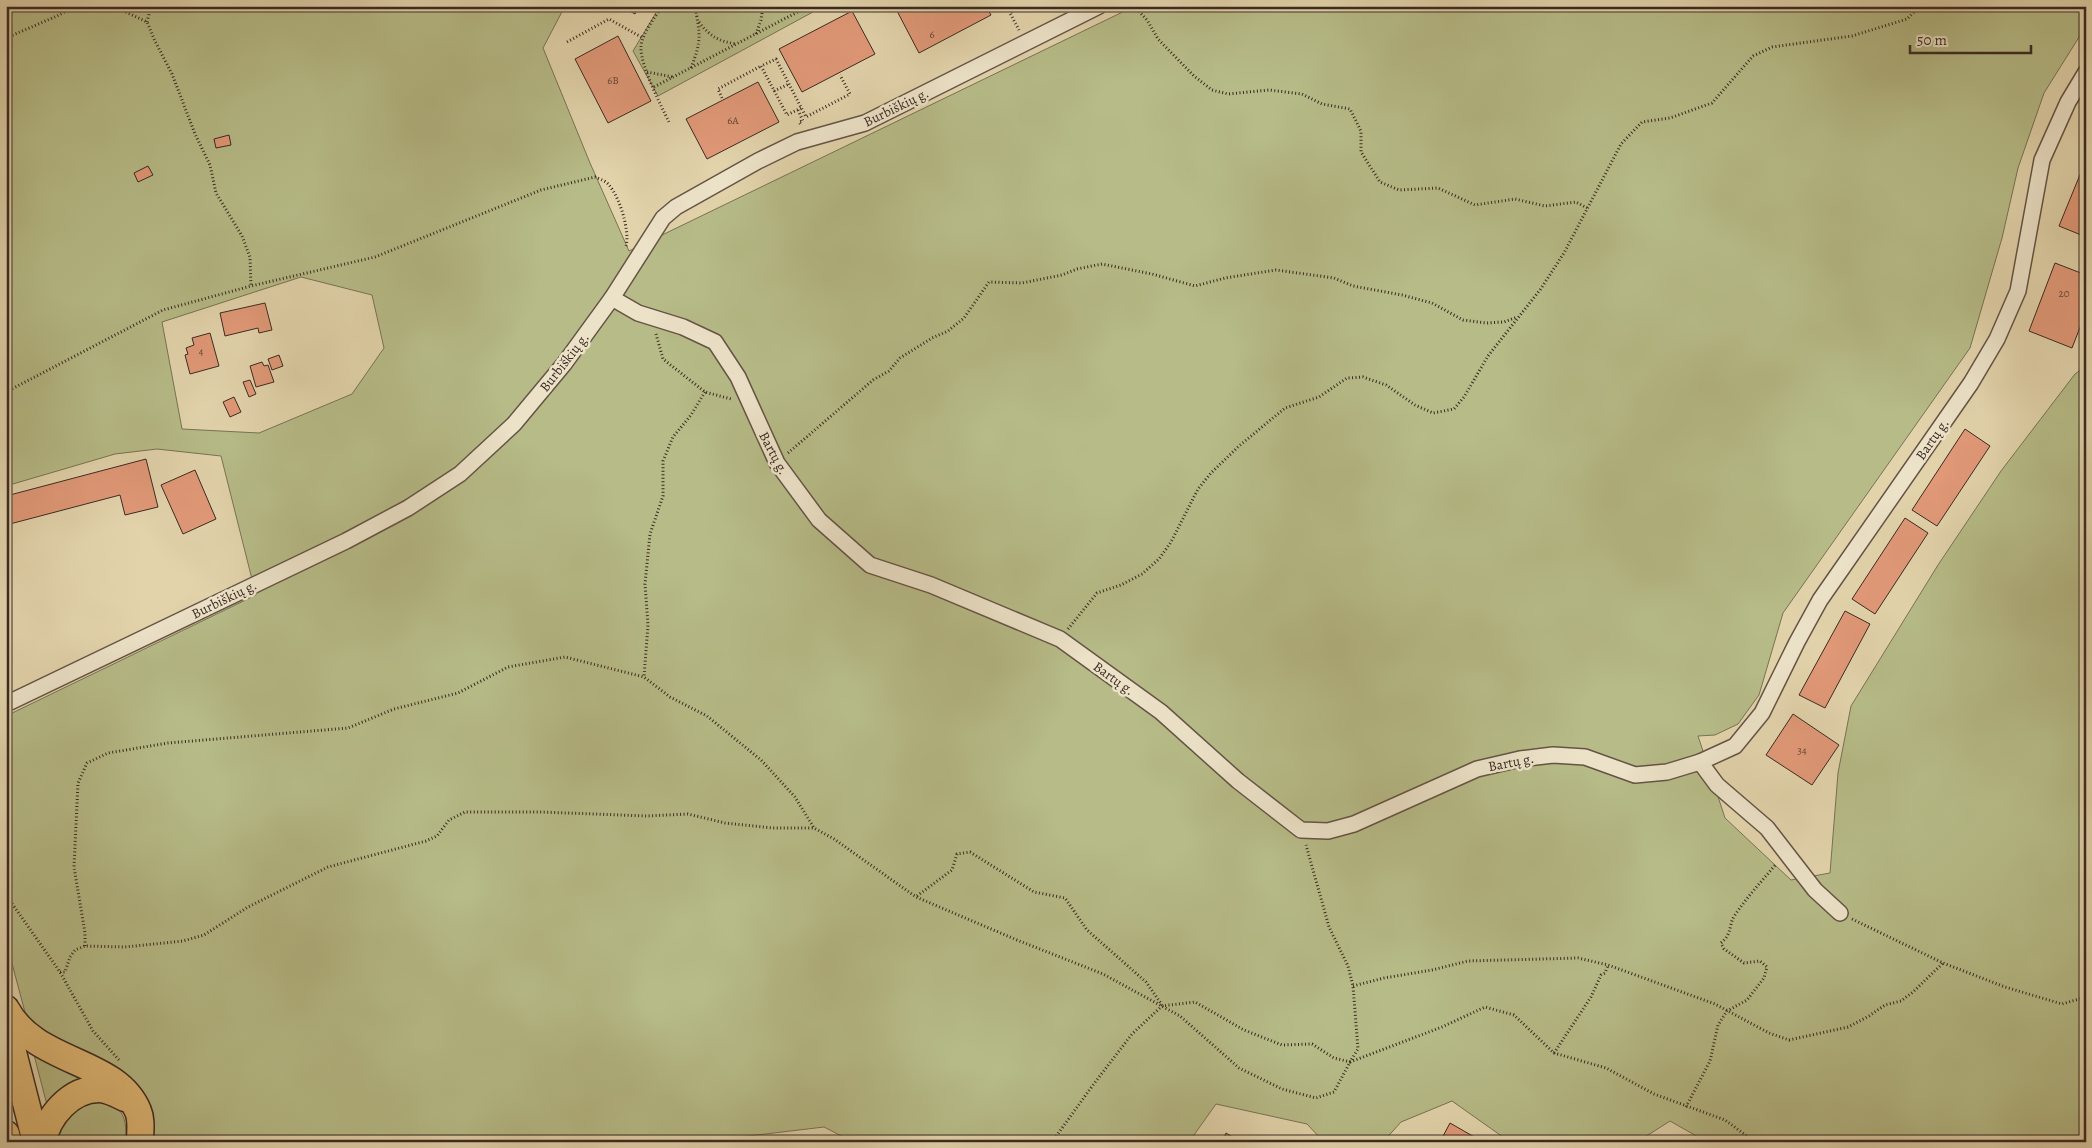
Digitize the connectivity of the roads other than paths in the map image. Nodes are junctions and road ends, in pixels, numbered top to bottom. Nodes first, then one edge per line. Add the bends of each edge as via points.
1 (1099, 6) edge
2 (2086, 72) edge
3 (612, 298) junction
4 (6, 704) edge
5 (1700, 762) junction
6 (1840, 913) road end
7 (6, 1009) edge
8 (6, 1025) edge
9 (132, 1102) junction
10 (6, 1134) edge
11 (8, 1142) edge
12 (36, 1142) edge
13 (43, 1142) edge
14 (140, 1142) edge

1 - 3 street, Burbiškių g. via 865,123 797,142 676,207 663,218
2 - 5 street, Bartų g. via 2068,102 2042,160 2018,291 1997,339 1971,383 1820,600 1762,713 1736,746
3 - 4 street, Burbiškių g. via 564,364 514,424 460,474 346,542
3 - 5 street, Bartų g. via 638,313 683,327 715,342 738,377 777,463 819,520 870,565 931,586 1060,639 1161,712 1238,781 1301,830 1328,831 1354,824 1477,769 1520,759 1553,755 1585,757 1635,775 1667,772
5 - 6 street via 1717,786 1767,828 1815,890
7 - 9 highway via 22,1032 34,1041 110,1079 125,1091
8 - 12 highway
9 - 13 highway via 100,1089 86,1091 73,1097 53,1117
9 - 14 highway via 140,1121
10 - 11 highway

